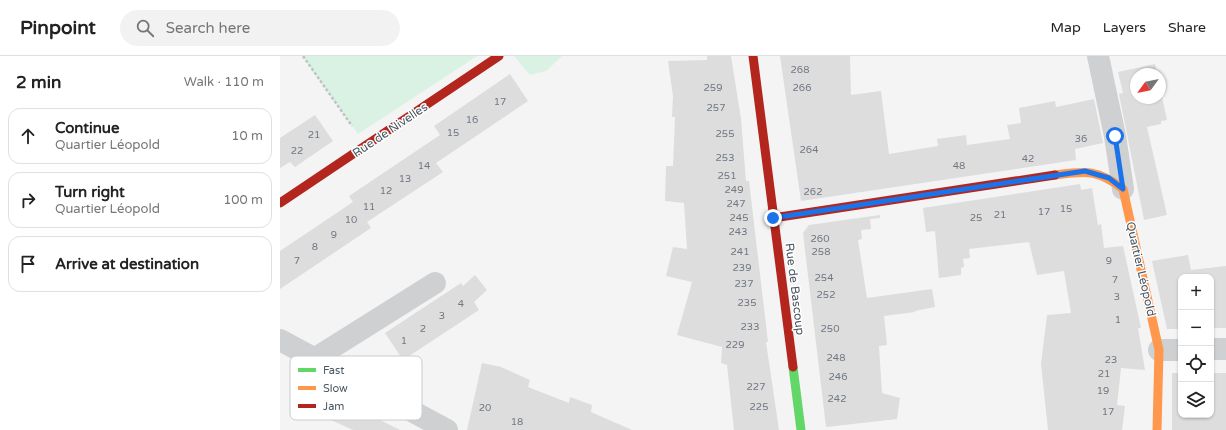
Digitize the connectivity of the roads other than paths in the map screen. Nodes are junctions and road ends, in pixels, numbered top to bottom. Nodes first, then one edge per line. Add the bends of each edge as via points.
1 (499, 56) edge
2 (753, 56) edge
3 (1098, 56) edge
4 (1123, 189) junction
5 (280, 203) edge
6 (773, 218) junction
7 (435, 283) dead end
8 (280, 340) edge
9 (1214, 349) edge
10 (1226, 349) edge
11 (1159, 350) junction
12 (1178, 350) edge
13 (309, 356) edge
14 (319, 356) edge
15 (422, 417) edge
16 (447, 430) edge
17 (801, 430) edge
18 (1157, 430) edge

1 - 5 street, Rue de Nivelles
2 - 6 street, Rue de Bascoup
3 - 4 street, Quartier Léopold
4 - 6 street via 1109,178 1085,171
4 - 11 street, Quartier Léopold
6 - 17 street, Rue de Bascoup
7 - 14 street
8 - 13 street
9 - 10 street
11 - 12 street
11 - 18 street, Quartier Léopold
15 - 16 street

